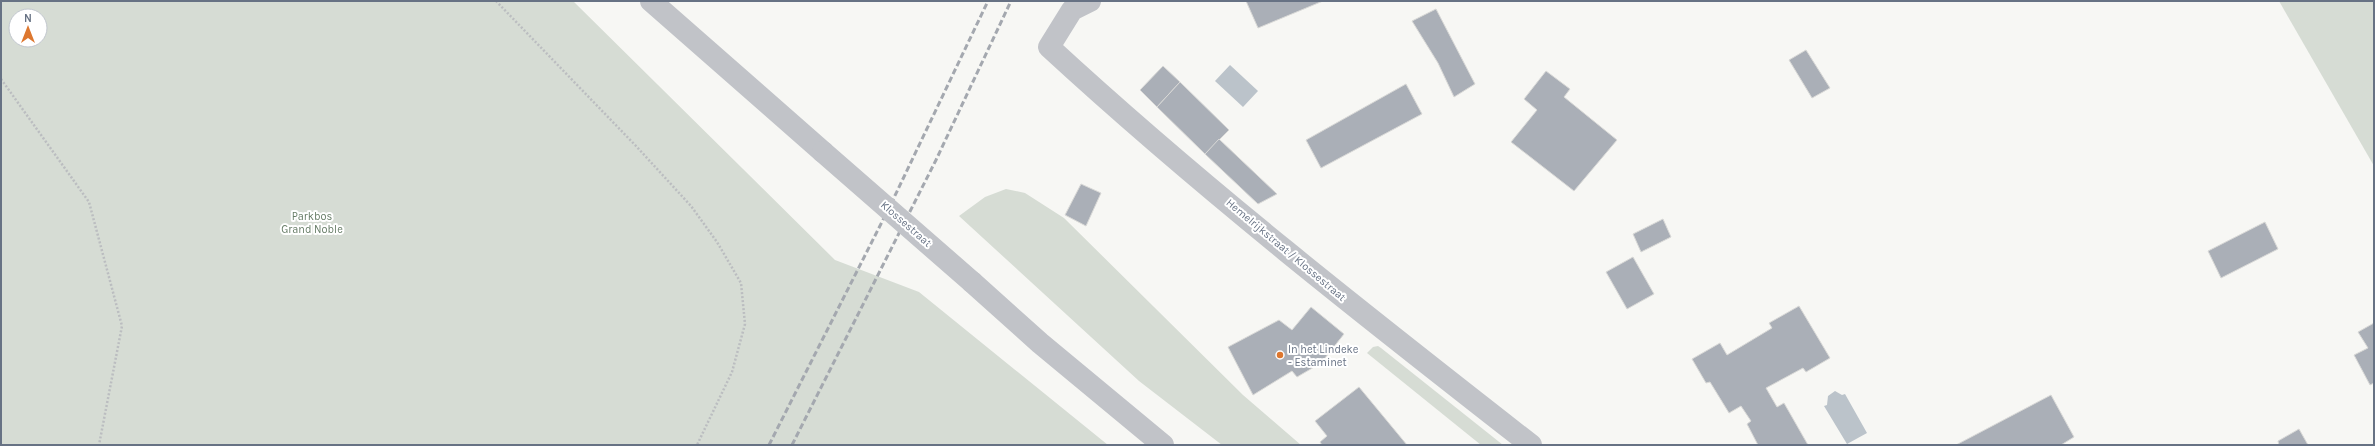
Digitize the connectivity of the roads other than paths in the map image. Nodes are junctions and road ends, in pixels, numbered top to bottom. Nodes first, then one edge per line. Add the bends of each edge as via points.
1 (651, 1) edge
2 (1090, 1) edge
3 (1163, 445) edge
4 (1531, 445) edge

1 - 3 street, Klossestraat, bridge via 1040,343
2 - 4 street, Hemelrijkstraat / Klossestraat via 1072,10 1048,47 1116,109 1355,307

